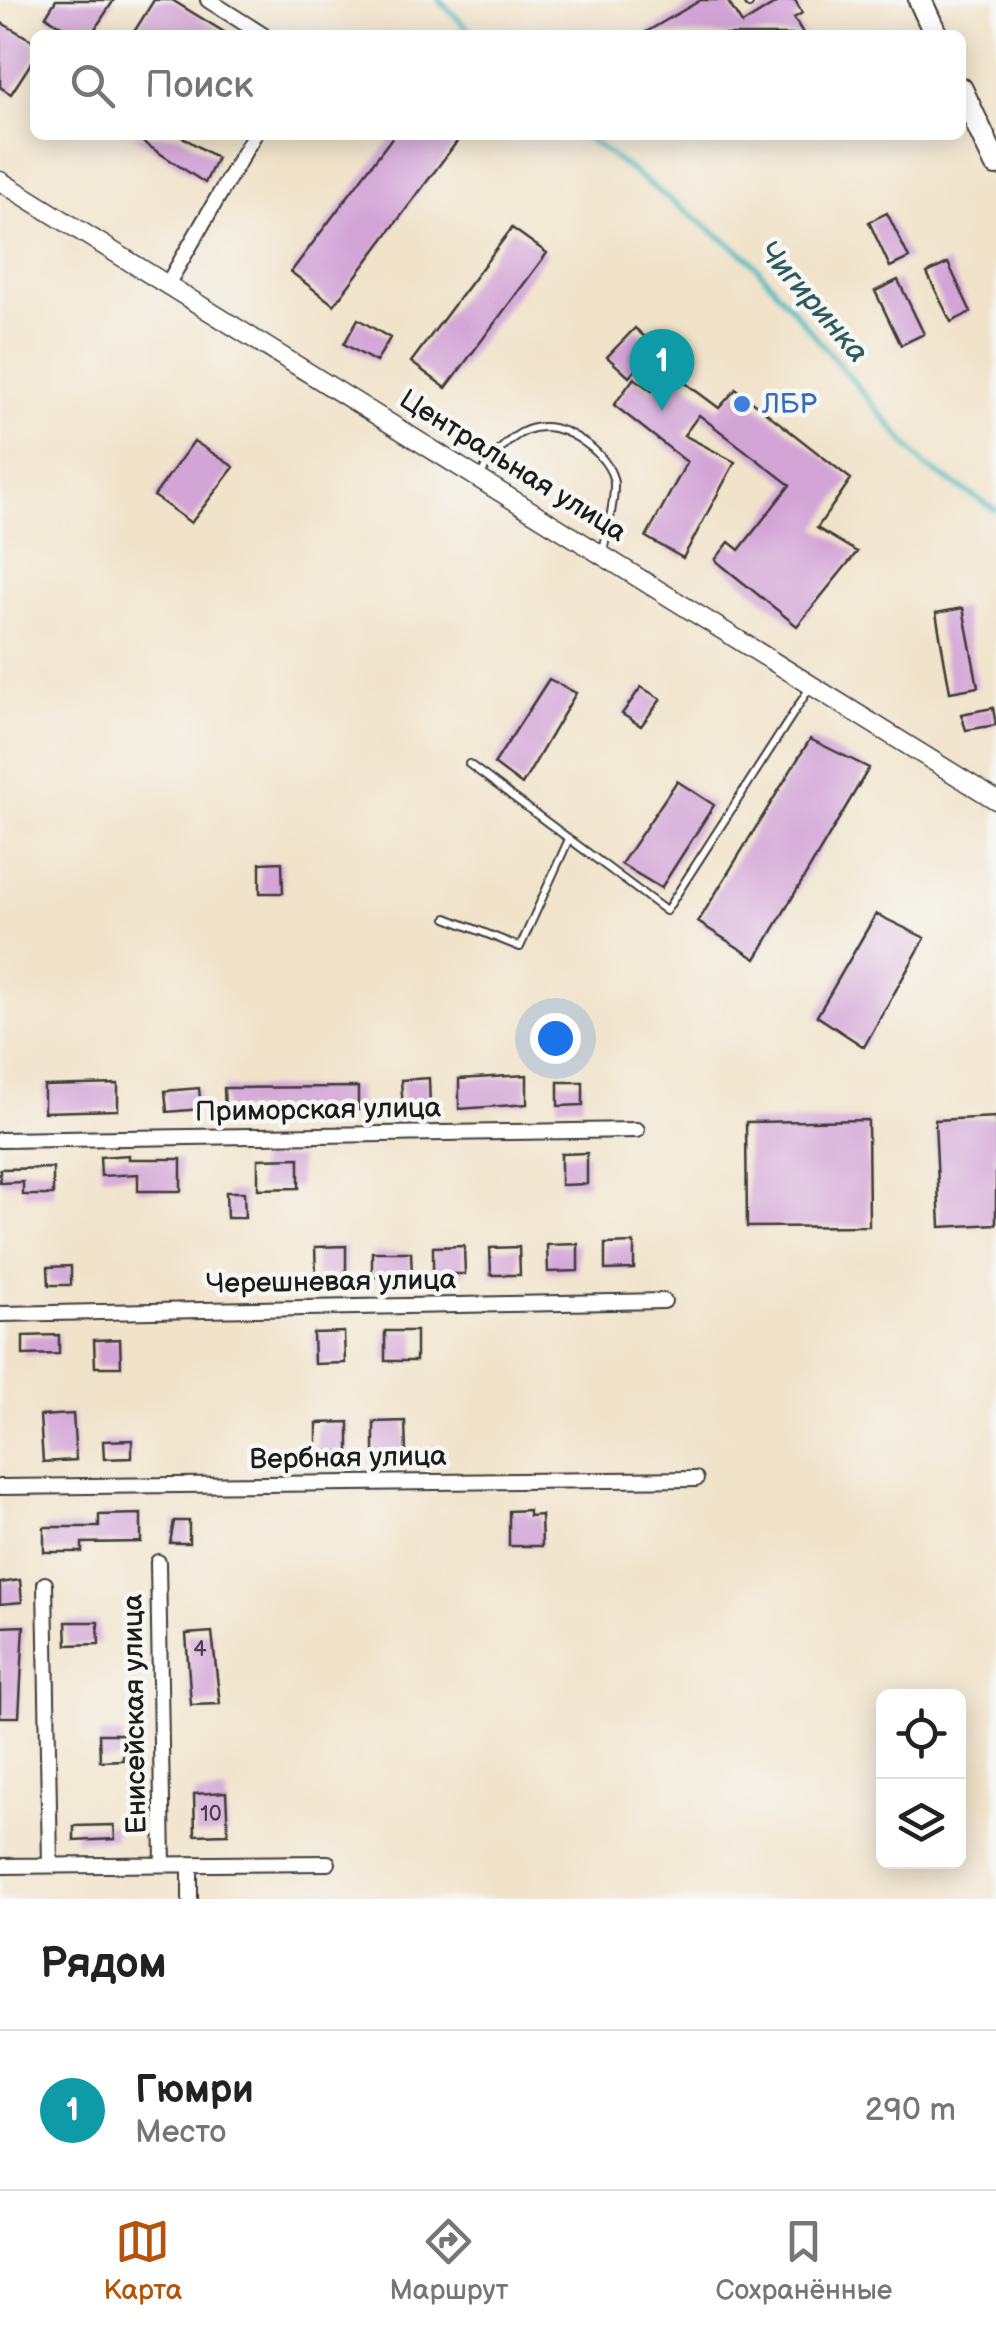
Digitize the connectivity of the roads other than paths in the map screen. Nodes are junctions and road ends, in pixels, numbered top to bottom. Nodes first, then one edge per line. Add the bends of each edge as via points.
1 (208, 0) edge
2 (920, 0) edge
3 (255, 30) edge
4 (934, 30) edge
5 (966, 100) edge
6 (251, 140) edge
7 (996, 164) edge
8 (0, 180) edge
9 (167, 284) junction
10 (478, 477) junction
11 (603, 554) junction
12 (812, 684) junction
13 (470, 764) dead end
14 (996, 800) edge
15 (570, 839) junction
16 (447, 918) dead end
17 (637, 1130) dead end
18 (0, 1140) edge
19 (664, 1301) dead end
20 (0, 1314) edge
21 (696, 1479) dead end
22 (0, 1486) edge
23 (158, 1562) dead end
24 (45, 1584) dead end
25 (328, 1863) dead end
26 (163, 1864) junction
27 (190, 1864) junction
28 (50, 1865) junction
29 (0, 1866) edge
30 (190, 1899) edge

1 - 3 street
2 - 4 main road
5 - 7 main road
6 - 9 street
8 - 9 street, Центральная улица
9 - 10 street, Центральная улица
10 - 11 street, Центральная улица
10 - 11 lane via 500,445 537,425 568,430 600,454 614,481
11 - 12 street, Центральная улица
12 - 14 street, Центральная улица
12 - 15 lane via 666,910
13 - 15 lane
15 - 16 lane via 520,948
17 - 18 street, Приморская улица
19 - 20 street, Черешневая улица
21 - 22 street, Вербная улица
23 - 26 street, Енисейская улица
24 - 28 street
25 - 27 street
26 - 27 street
26 - 28 street
27 - 30 street
28 - 29 street

